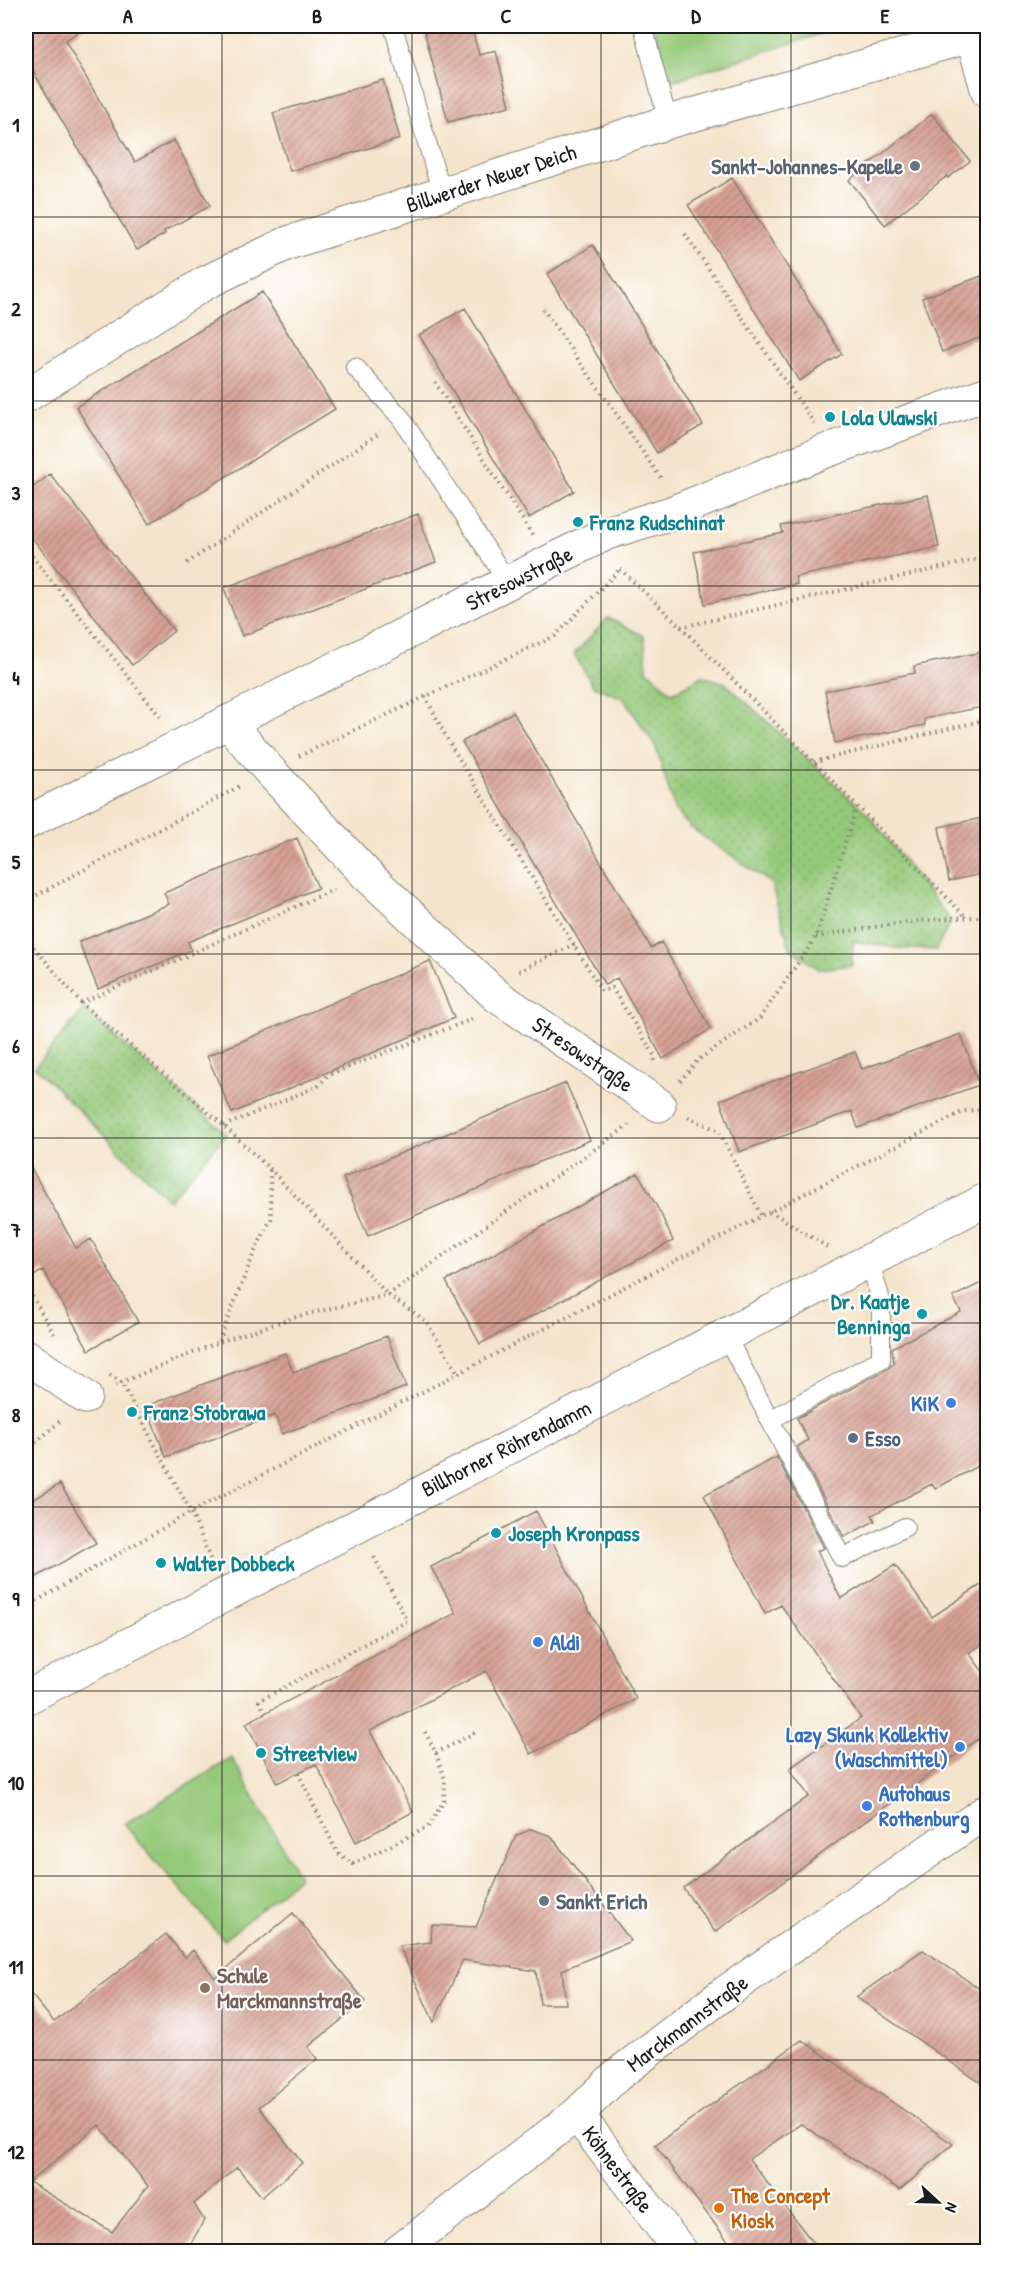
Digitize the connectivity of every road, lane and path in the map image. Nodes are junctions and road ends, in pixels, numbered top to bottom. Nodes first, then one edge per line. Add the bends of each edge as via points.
1 (393, 26) edge
2 (643, 26) edge
3 (980, 33) edge
4 (987, 92) edge
5 (668, 122) junction
6 (442, 194) junction
7 (684, 234) dead end
8 (543, 309) dead end
9 (355, 367) dead end
10 (435, 382) dead end
11 (987, 393) edge
12 (26, 396) edge
13 (401, 418) junction
14 (823, 452) junction
15 (671, 513) junction
16 (607, 533) junction
17 (32, 555) dead end
18 (987, 557) edge
19 (187, 563) dead end
20 (549, 563) junction
21 (620, 569) junction
22 (509, 584) junction
23 (681, 627) junction
24 (425, 696) junction
25 (987, 719) edge
26 (228, 722) junction
27 (183, 744) junction
28 (813, 762) junction
29 (269, 770) junction
30 (856, 806) junction
31 (26, 824) edge
32 (367, 875) junction
33 (26, 901) edge
34 (966, 917) junction
35 (987, 917) edge
36 (816, 937) junction
37 (26, 938) edge
38 (574, 944) junction
39 (497, 996) junction
40 (81, 1003) junction
41 (659, 1105) junction
42 (987, 1109) edge
43 (224, 1126) junction
44 (270, 1169) junction
45 (987, 1199) edge
46 (769, 1211) junction
47 (761, 1215) junction
48 (864, 1263) junction
49 (26, 1286) edge
50 (388, 1296) junction
51 (725, 1334) junction
52 (59, 1342) dead end
53 (219, 1342) junction
54 (26, 1356) edge
55 (104, 1371) dead end
56 (458, 1373) junction
57 (121, 1382) junction
58 (84, 1397) junction
59 (770, 1420) junction
60 (26, 1449) edge
61 (191, 1512) junction
62 (357, 1525) junction
63 (905, 1527) dead end
64 (225, 1593) junction
65 (26, 1607) edge
66 (26, 1698) edge
67 (265, 1713) dead end
68 (423, 1728) dead end
69 (478, 1731) dead end
70 (436, 1753) junction
71 (298, 1773) dead end
72 (987, 1810) edge
73 (577, 2114) junction
74 (398, 2252) edge
75 (681, 2252) edge

1 - 6 lane
2 - 5 lane
3 - 4 street
3 - 5 street, Billwerder Neuer Deich
5 - 6 street, Billwerder Neuer Deich
6 - 12 street, Billwerder Neuer Deich via 288,243 213,279
7 - 14 path via 813,419
8 - 15 path via 663,482
9 - 13 lane
10 - 20 path
11 - 14 street, Stresowstraße
13 - 19 path
13 - 22 lane
14 - 15 street, Stresowstraße
15 - 16 street, Stresowstraße
16 - 20 street, Stresowstraße
16 - 21 path
17 - 27 path
18 - 23 path
20 - 22 street, Stresowstraße
21 - 23 path
21 - 24 path via 555,636
22 - 26 street, Stresowstraße
23 - 28 path
24 - 29 path
24 - 38 path via 450,744
25 - 28 path
26 - 27 street, Stresowstraße
26 - 29 street, Stresowstraße
27 - 31 street, Stresowstraße
28 - 30 path
29 - 32 street, Stresowstraße
29 - 33 path
30 - 34 path
30 - 36 path
32 - 39 street, Stresowstraße
32 - 40 path
34 - 35 path
34 - 36 path via 882,925
36 - 41 path via 760,1018 698,1060
37 - 40 path
38 - 39 path via 512,975
38 - 41 path via 602,992 612,988 654,1055
39 - 41 street, Stresowstraße
39 - 43 path via 474,1020 328,1075 318,1086
40 - 43 path
41 - 47 path via 719,1131
41 - 50 path
42 - 46 path via 963,1111
43 - 44 path
44 - 50 path
44 - 53 path via 271,1219
45 - 48 street, Billhorner Röhrendamm
46 - 47 path
46 - 48 path
47 - 56 path
48 - 51 street, Billhorner Röhrendamm
48 - 59 lane via 881,1300 881,1359
49 - 52 path
50 - 53 path via 299,1316
50 - 56 path via 426,1321
51 - 59 lane
51 - 62 street, Billhorner Röhrendamm
53 - 57 path
54 - 58 street
55 - 57 path
56 - 61 path
57 - 58 path
57 - 61 path
58 - 60 path
59 - 63 lane via 842,1558
61 - 64 path
61 - 65 path
62 - 64 street, Billhorner Röhrendamm
62 - 67 path via 407,1621 259,1701
64 - 66 street, Billhorner Röhrendamm
68 - 70 path
69 - 70 path
70 - 71 path via 445,1780 444,1801 428,1827 353,1864 337,1852
72 - 73 street, Marckmannstraße via 726,1992 616,2076
73 - 74 street, Marckmannstraße
73 - 75 street, Köhnestraße

